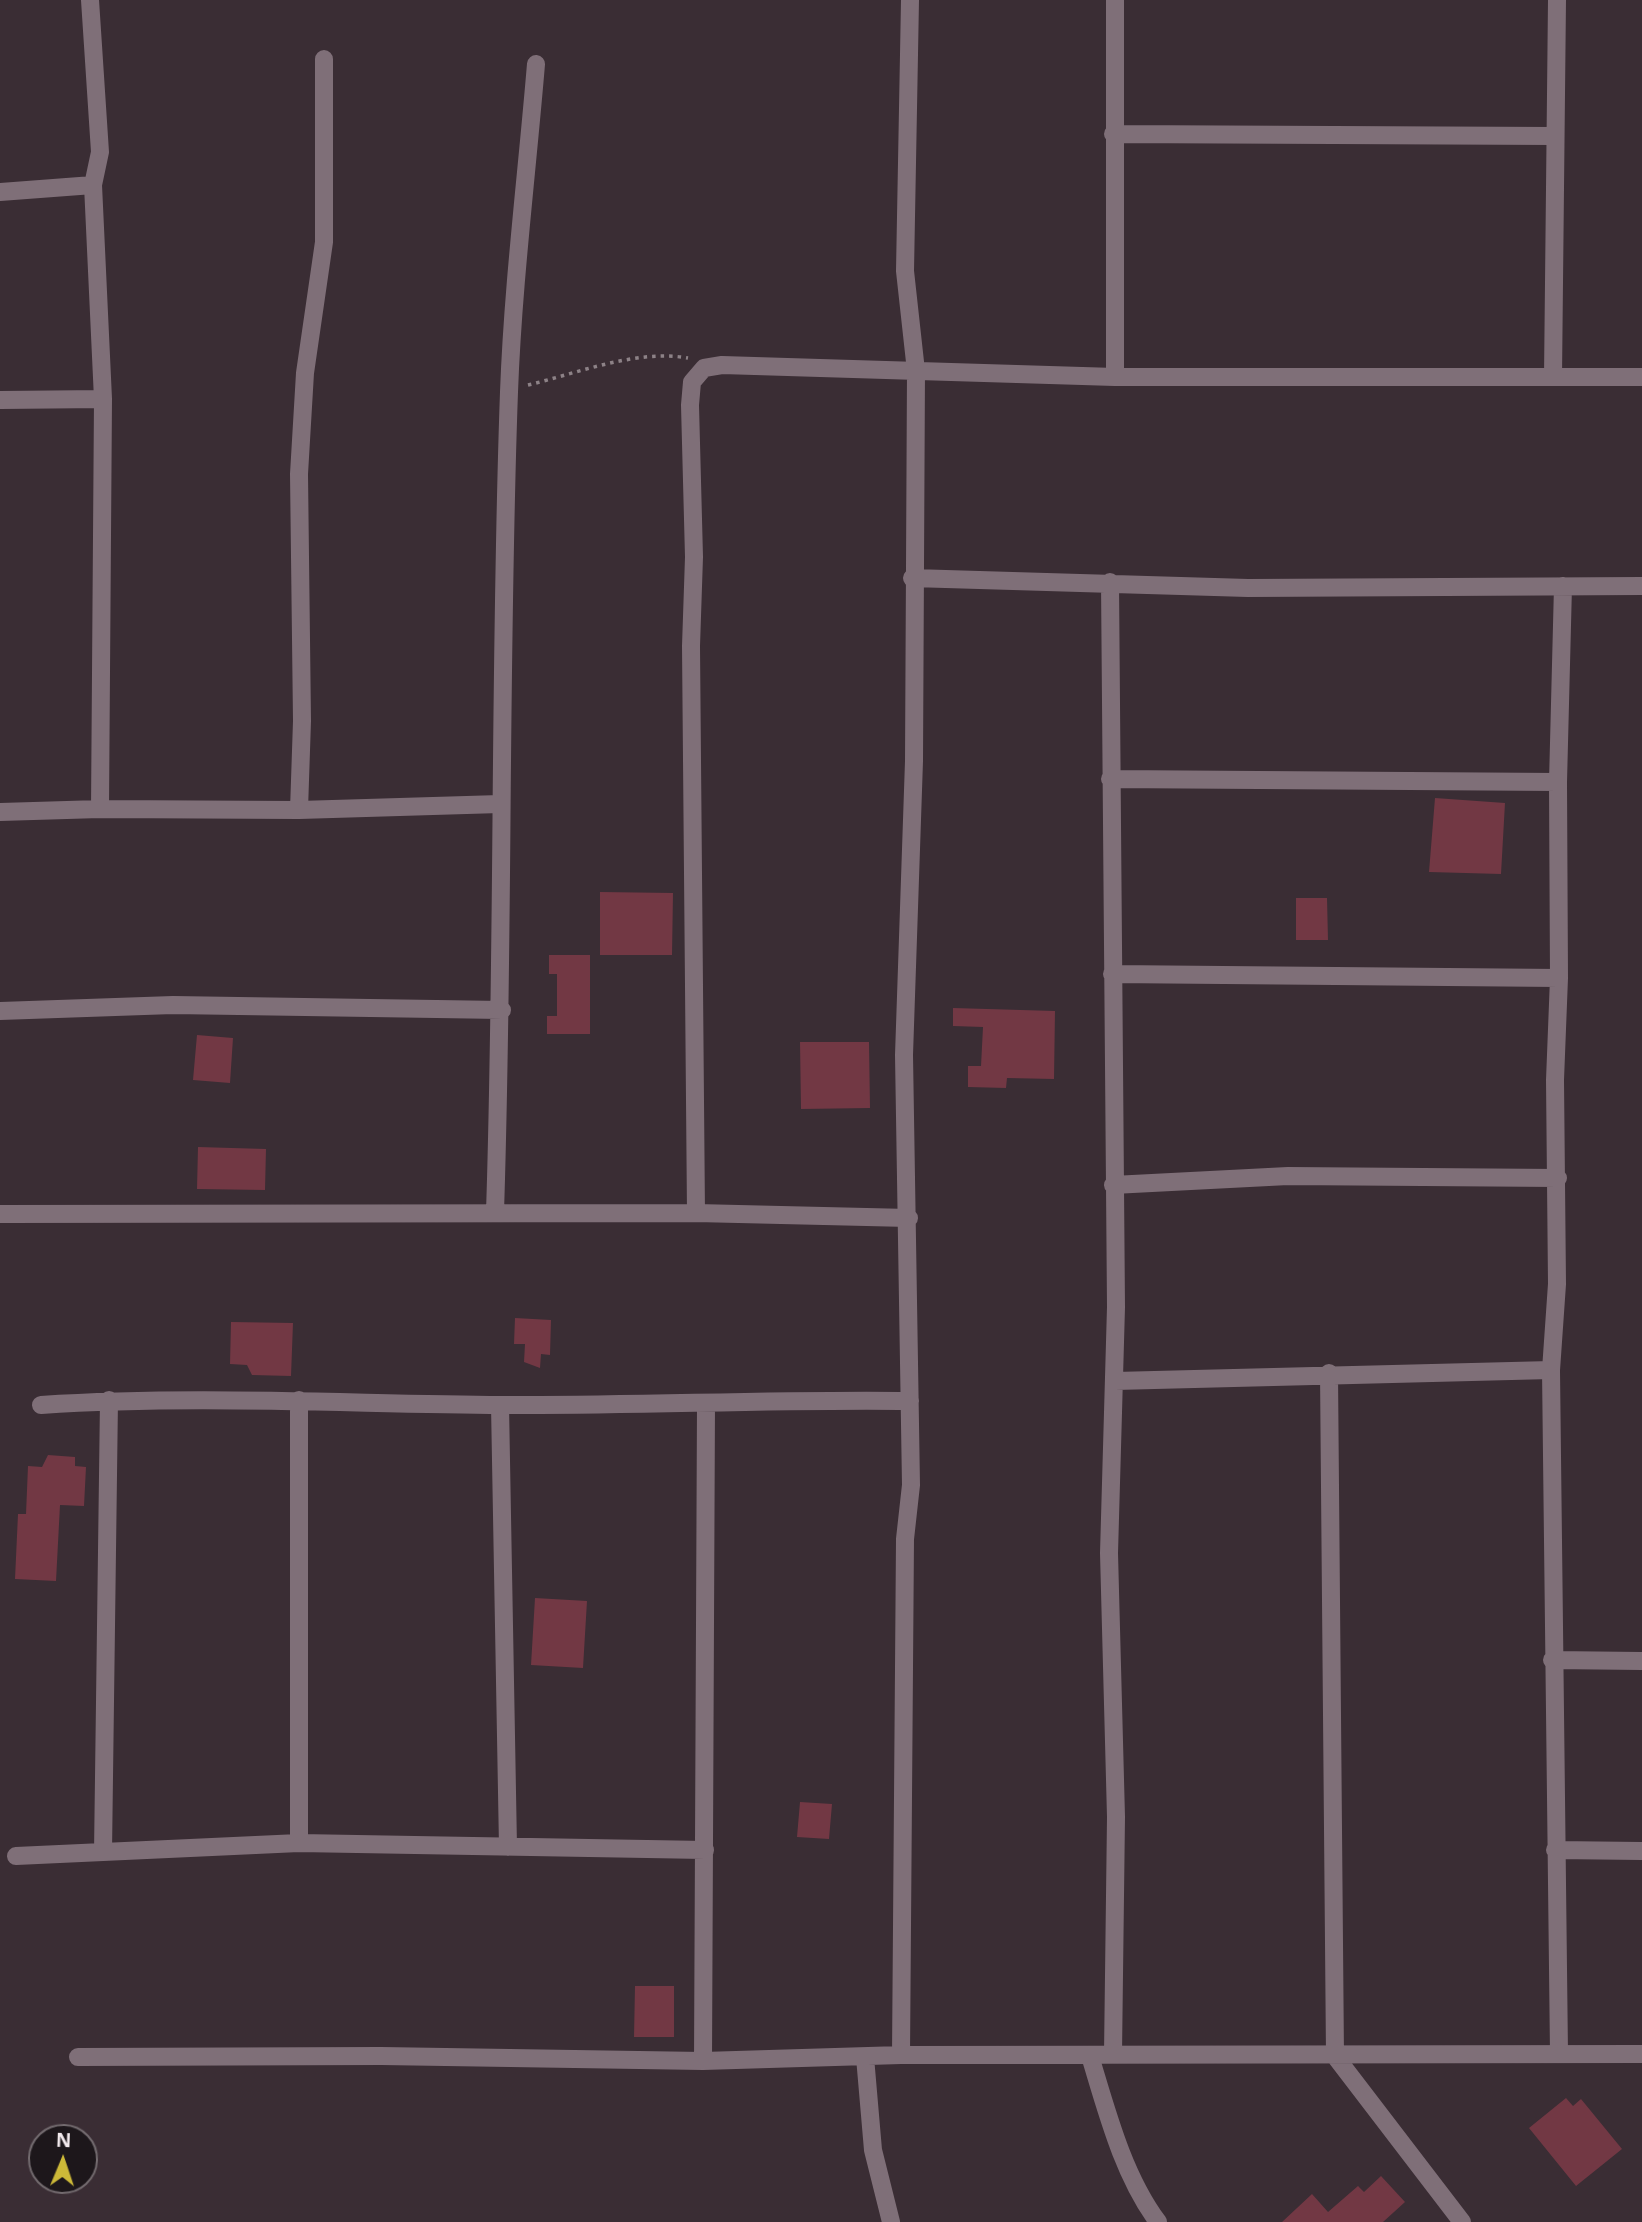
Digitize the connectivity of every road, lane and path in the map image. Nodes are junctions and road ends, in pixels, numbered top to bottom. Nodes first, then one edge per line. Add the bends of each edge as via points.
1 (90, 0) edge
2 (910, 0) edge
3 (1115, 0) edge
4 (1557, 0) edge
5 (324, 59) dead end
6 (536, 64) dead end
7 (1113, 134) junction
8 (1554, 136) junction
9 (93, 185) junction
10 (0, 192) edge
11 (704, 368) junction
12 (916, 372) junction
13 (1115, 377) junction
14 (1553, 377) junction
15 (1642, 377) edge
16 (509, 389) junction
17 (103, 399) junction
18 (0, 400) edge
19 (912, 578) junction
20 (1110, 582) junction
21 (1563, 586) junction
22 (1642, 586) edge
23 (1110, 779) junction
24 (1558, 782) junction
25 (500, 804) junction
26 (100, 808) junction
27 (299, 810) junction
28 (0, 812) edge
29 (1112, 974) junction
30 (1559, 978) junction
31 (0, 1010) edge
32 (502, 1010) junction
33 (1558, 1178) junction
34 (1113, 1185) junction
35 (495, 1212) junction
36 (696, 1213) junction
37 (0, 1214) edge
38 (909, 1219) junction
39 (1551, 1370) junction
40 (1329, 1373) junction
41 (1115, 1381) junction
42 (108, 1400) junction
43 (299, 1400) junction
44 (910, 1401) junction
45 (706, 1404) junction
46 (41, 1405) dead end
47 (500, 1405) junction
48 (1552, 1660) junction
49 (1642, 1661) edge
50 (299, 1843) junction
51 (508, 1847) junction
52 (705, 1850) junction
53 (1555, 1850) junction
54 (1642, 1851) edge
55 (103, 1852) junction
56 (16, 1857) dead end
57 (1559, 2053) junction
58 (1113, 2054) junction
59 (1642, 2054) edge
60 (901, 2055) junction
61 (1090, 2056) junction
62 (1335, 2056) junction
63 (78, 2057) dead end
64 (865, 2057) junction
65 (703, 2062) junction
66 (891, 2222) edge
67 (1158, 2222) edge
68 (1462, 2222) edge

1 - 9 street via 100,152
2 - 12 street via 905,271
3 - 7 street
4 - 8 street
5 - 27 street via 324,242 305,373 299,474
6 - 16 street
7 - 8 street
7 - 13 street
8 - 14 street
9 - 10 street
9 - 17 street
11 - 12 street
11 - 16 path via 692,359 652,356
11 - 36 street via 692,382 690,405
12 - 13 street
12 - 19 street
13 - 14 street
14 - 15 street
16 - 25 street
17 - 18 street
17 - 26 street
19 - 20 street
19 - 38 street via 914,761 904,1055
20 - 21 street via 1248,588
20 - 23 street
21 - 22 street
21 - 24 street
23 - 24 street
23 - 29 street
24 - 30 street
25 - 27 street
25 - 32 street
26 - 27 street
26 - 28 street
29 - 30 street
29 - 34 street
30 - 33 street
31 - 32 street via 173,1005
32 - 35 street
33 - 34 street via 1288,1176
33 - 39 street
34 - 41 street
35 - 36 street
35 - 37 street
36 - 38 street
38 - 44 street
39 - 40 street
39 - 48 street
40 - 41 street
40 - 62 street
41 - 58 street via 1109,1553 1116,1816
42 - 43 street
42 - 46 street
42 - 55 street
43 - 47 street
43 - 50 street
44 - 45 street
44 - 60 street
45 - 47 street
45 - 52 street
47 - 51 street
48 - 49 street
48 - 53 street
50 - 51 street
50 - 55 street
51 - 52 street
52 - 65 street
53 - 54 street
53 - 57 street
55 - 56 street
57 - 59 street
57 - 62 street
58 - 61 street
58 - 62 street
60 - 61 street
60 - 64 street
61 - 67 street via 1115,2135
62 - 68 street
63 - 65 street
64 - 65 street
64 - 66 street via 873,2150

